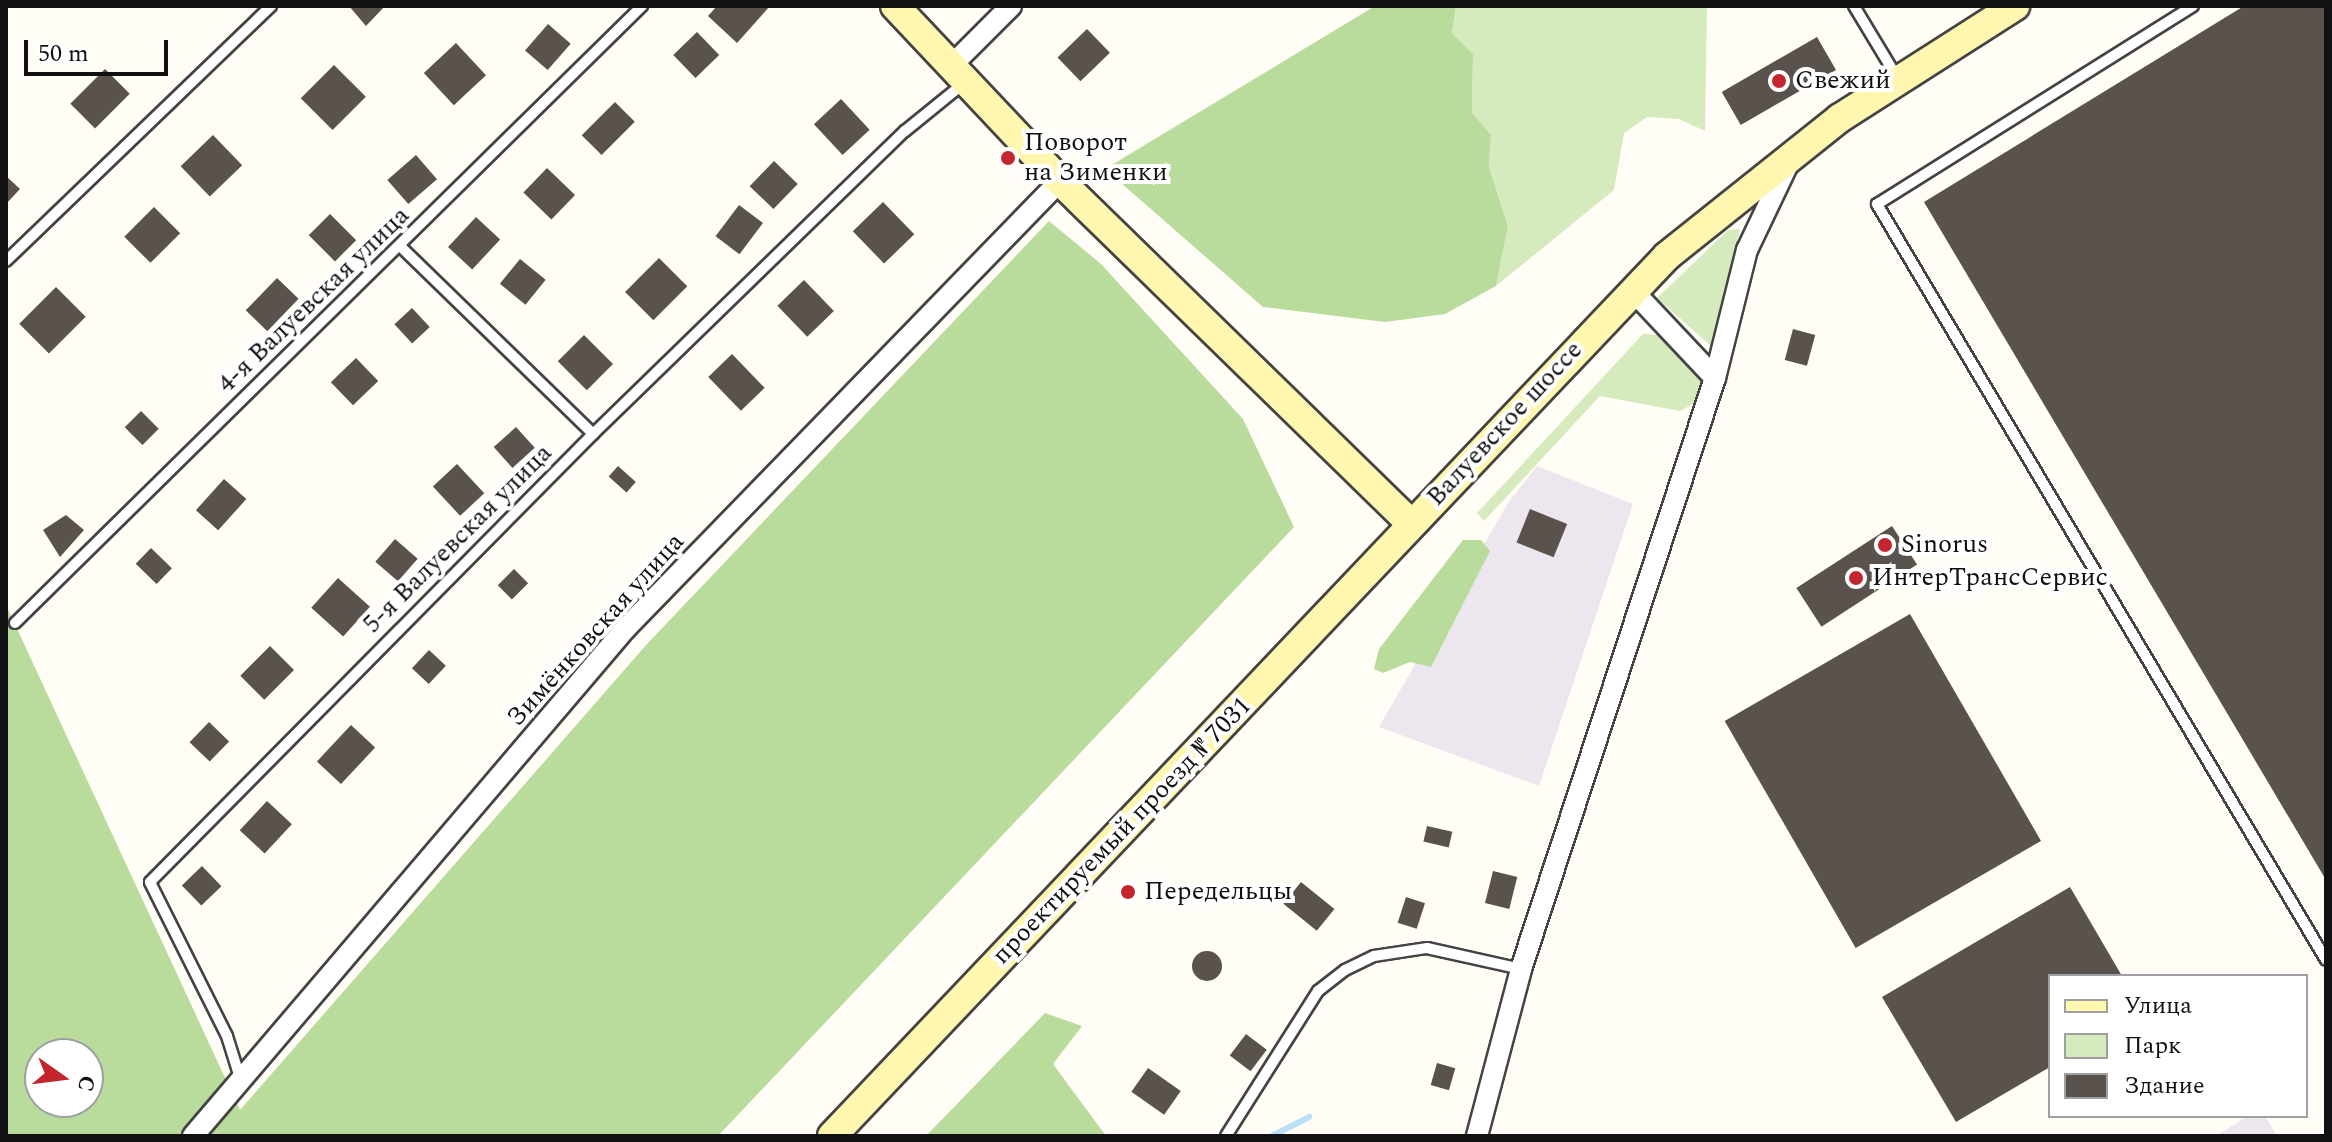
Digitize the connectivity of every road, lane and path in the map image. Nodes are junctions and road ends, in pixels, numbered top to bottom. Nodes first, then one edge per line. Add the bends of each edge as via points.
1 (271, 6) edge
2 (642, 6) edge
3 (895, 6) edge
4 (1011, 6) edge
5 (1854, 6) edge
6 (2015, 6) edge
7 (2193, 6) edge
8 (958, 74) junction
9 (1898, 79) junction
10 (1799, 148) junction
11 (1060, 181) junction
12 (401, 247) junction
13 (6, 261) edge
14 (1632, 290) junction
15 (1715, 378) junction
16 (593, 434) junction
17 (1411, 524) junction
18 (15, 623) dead end
19 (2326, 960) edge
20 (1521, 969) junction
21 (241, 1083) junction
22 (193, 1136) edge
23 (832, 1136) edge
24 (1226, 1136) edge
25 (1477, 1136) edge

1 - 13 lane
2 - 12 lane, 4-я Валуевская улица
3 - 8 main road, Валуевское шоссе
4 - 8 street
5 - 9 lane
6 - 9 main road, Валуевское шоссе
7 - 19 lane via 1877,204
8 - 11 main road, Валуевское шоссе
8 - 16 lane, 5-я Валуевская улица
9 - 10 main road, Валуевское шоссе
10 - 14 main road, Валуевское шоссе
10 - 15 street via 1762,206
11 - 17 main road, Валуевское шоссе
11 - 21 street, Зимёнковская улица via 626,628
12 - 16 lane
12 - 18 lane, 4-я Валуевская улица
14 - 15 street
14 - 17 main road, Валуевское шоссе
15 - 20 street
16 - 21 lane, 5-я Валуевская улица via 150,882 227,1036
17 - 23 main road, проектируемый проезд № 7031
20 - 24 lane via 1427,948 1374,956 1345,970 1318,991
20 - 25 street
21 - 22 street, Зимёнковская улица

